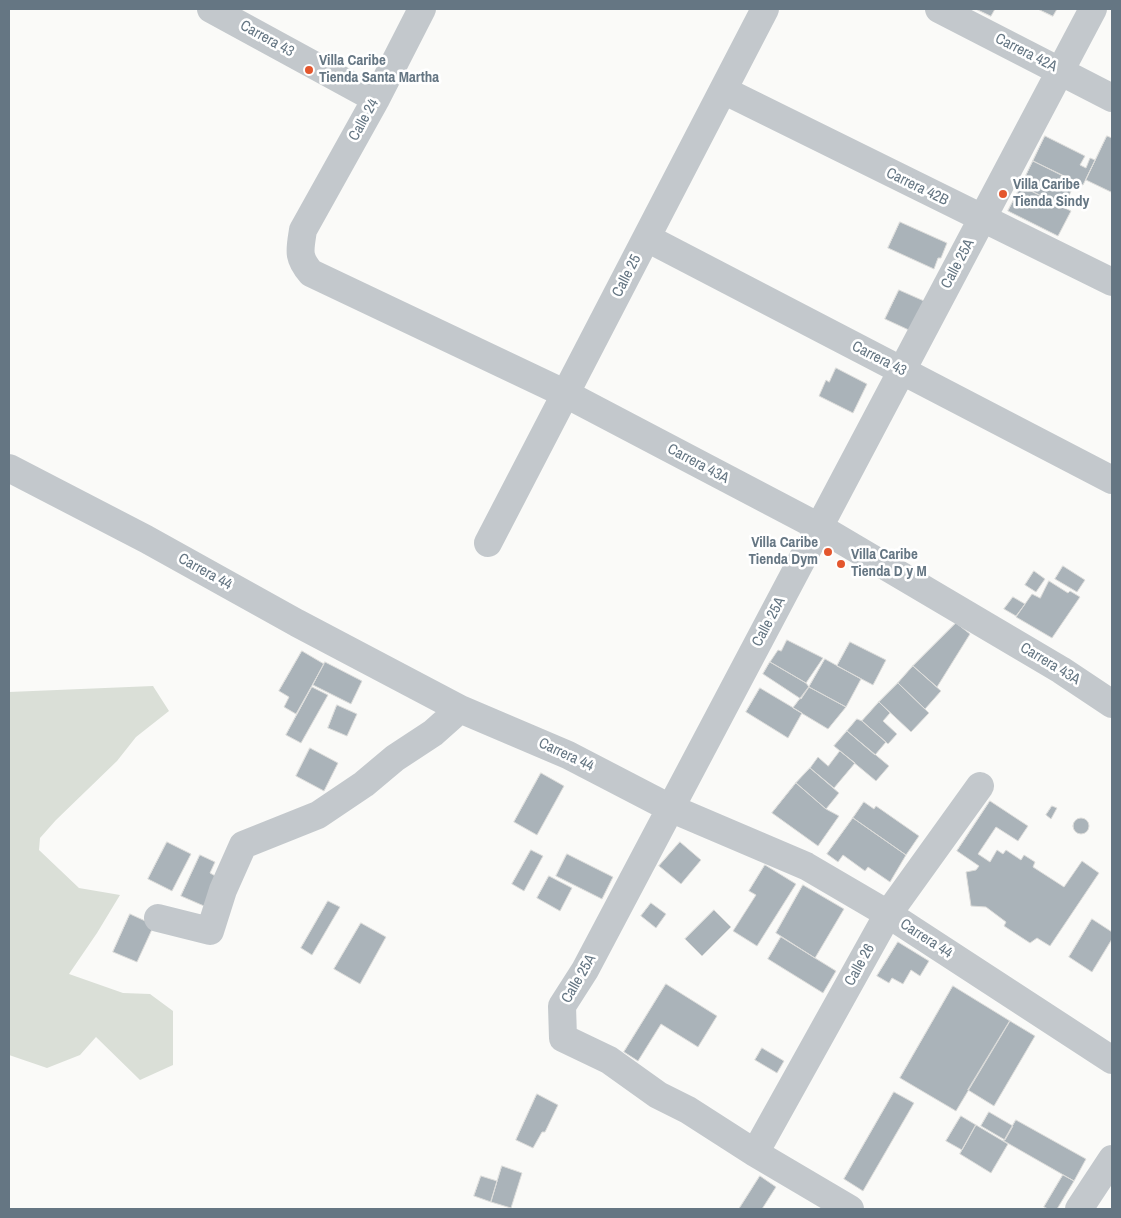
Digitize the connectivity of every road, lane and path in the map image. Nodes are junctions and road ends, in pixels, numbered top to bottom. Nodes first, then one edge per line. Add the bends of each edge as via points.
1 (211, 9) edge
2 (422, 9) edge
3 (765, 9) edge
4 (939, 9) edge
5 (1092, 9) edge
6 (1060, 71) junction
7 (723, 90) junction
8 (1112, 98) edge
9 (376, 99) junction
10 (982, 218) junction
11 (303, 230) joint
12 (647, 238) junction
13 (1112, 282) edge
14 (902, 370) junction
15 (566, 394) junction
16 (9, 468) edge
17 (1112, 480) edge
18 (819, 528) junction
19 (488, 543) dead end
20 (1112, 704) edge
21 (460, 709) junction
22 (980, 786) dead end
23 (670, 808) junction
24 (888, 914) junction
25 (158, 918) dead end
26 (1112, 1060) edge
27 (755, 1153) junction
28 (1112, 1159) edge
29 (850, 1209) edge
30 (1079, 1209) edge

1 - 9 street, Carrera 43
2 - 9 street, Calle 24
3 - 7 street, Calle 25
4 - 6 street, Carrera 42A
5 - 6 street, Calle 25A
6 - 8 street, Carrera 42A
6 - 10 street, Calle 25A
7 - 10 street, Carrera 42B
7 - 12 street, Calle 25
9 - 11 street, Calle 24
10 - 13 street, Carrera 42B
10 - 14 street, Calle 25A
11 - 15 street, Carrera 43A via 302,264 310,274
12 - 14 street, Carrera 43
12 - 15 street, Calle 25
14 - 17 street, Carrera 43
14 - 18 street, Calle 25A
15 - 18 street, Carrera 43A
15 - 19 street, Calle 25
16 - 21 street, Carrera 44
18 - 20 street, Carrera 43A via 1061,670
18 - 23 street, Calle 25A
21 - 23 street, Carrera 44 via 568,755
21 - 25 street via 433,733 318,816 243,845 223,890 210,931
22 - 24 street, Calle 26
23 - 24 street, Carrera 44 via 806,866
23 - 27 street, Calle 25A via 585,970 562,1006 563,1038 609,1060 658,1095 688,1110
24 - 26 street, Carrera 44
24 - 27 street, Calle 26
27 - 29 street
28 - 30 street

